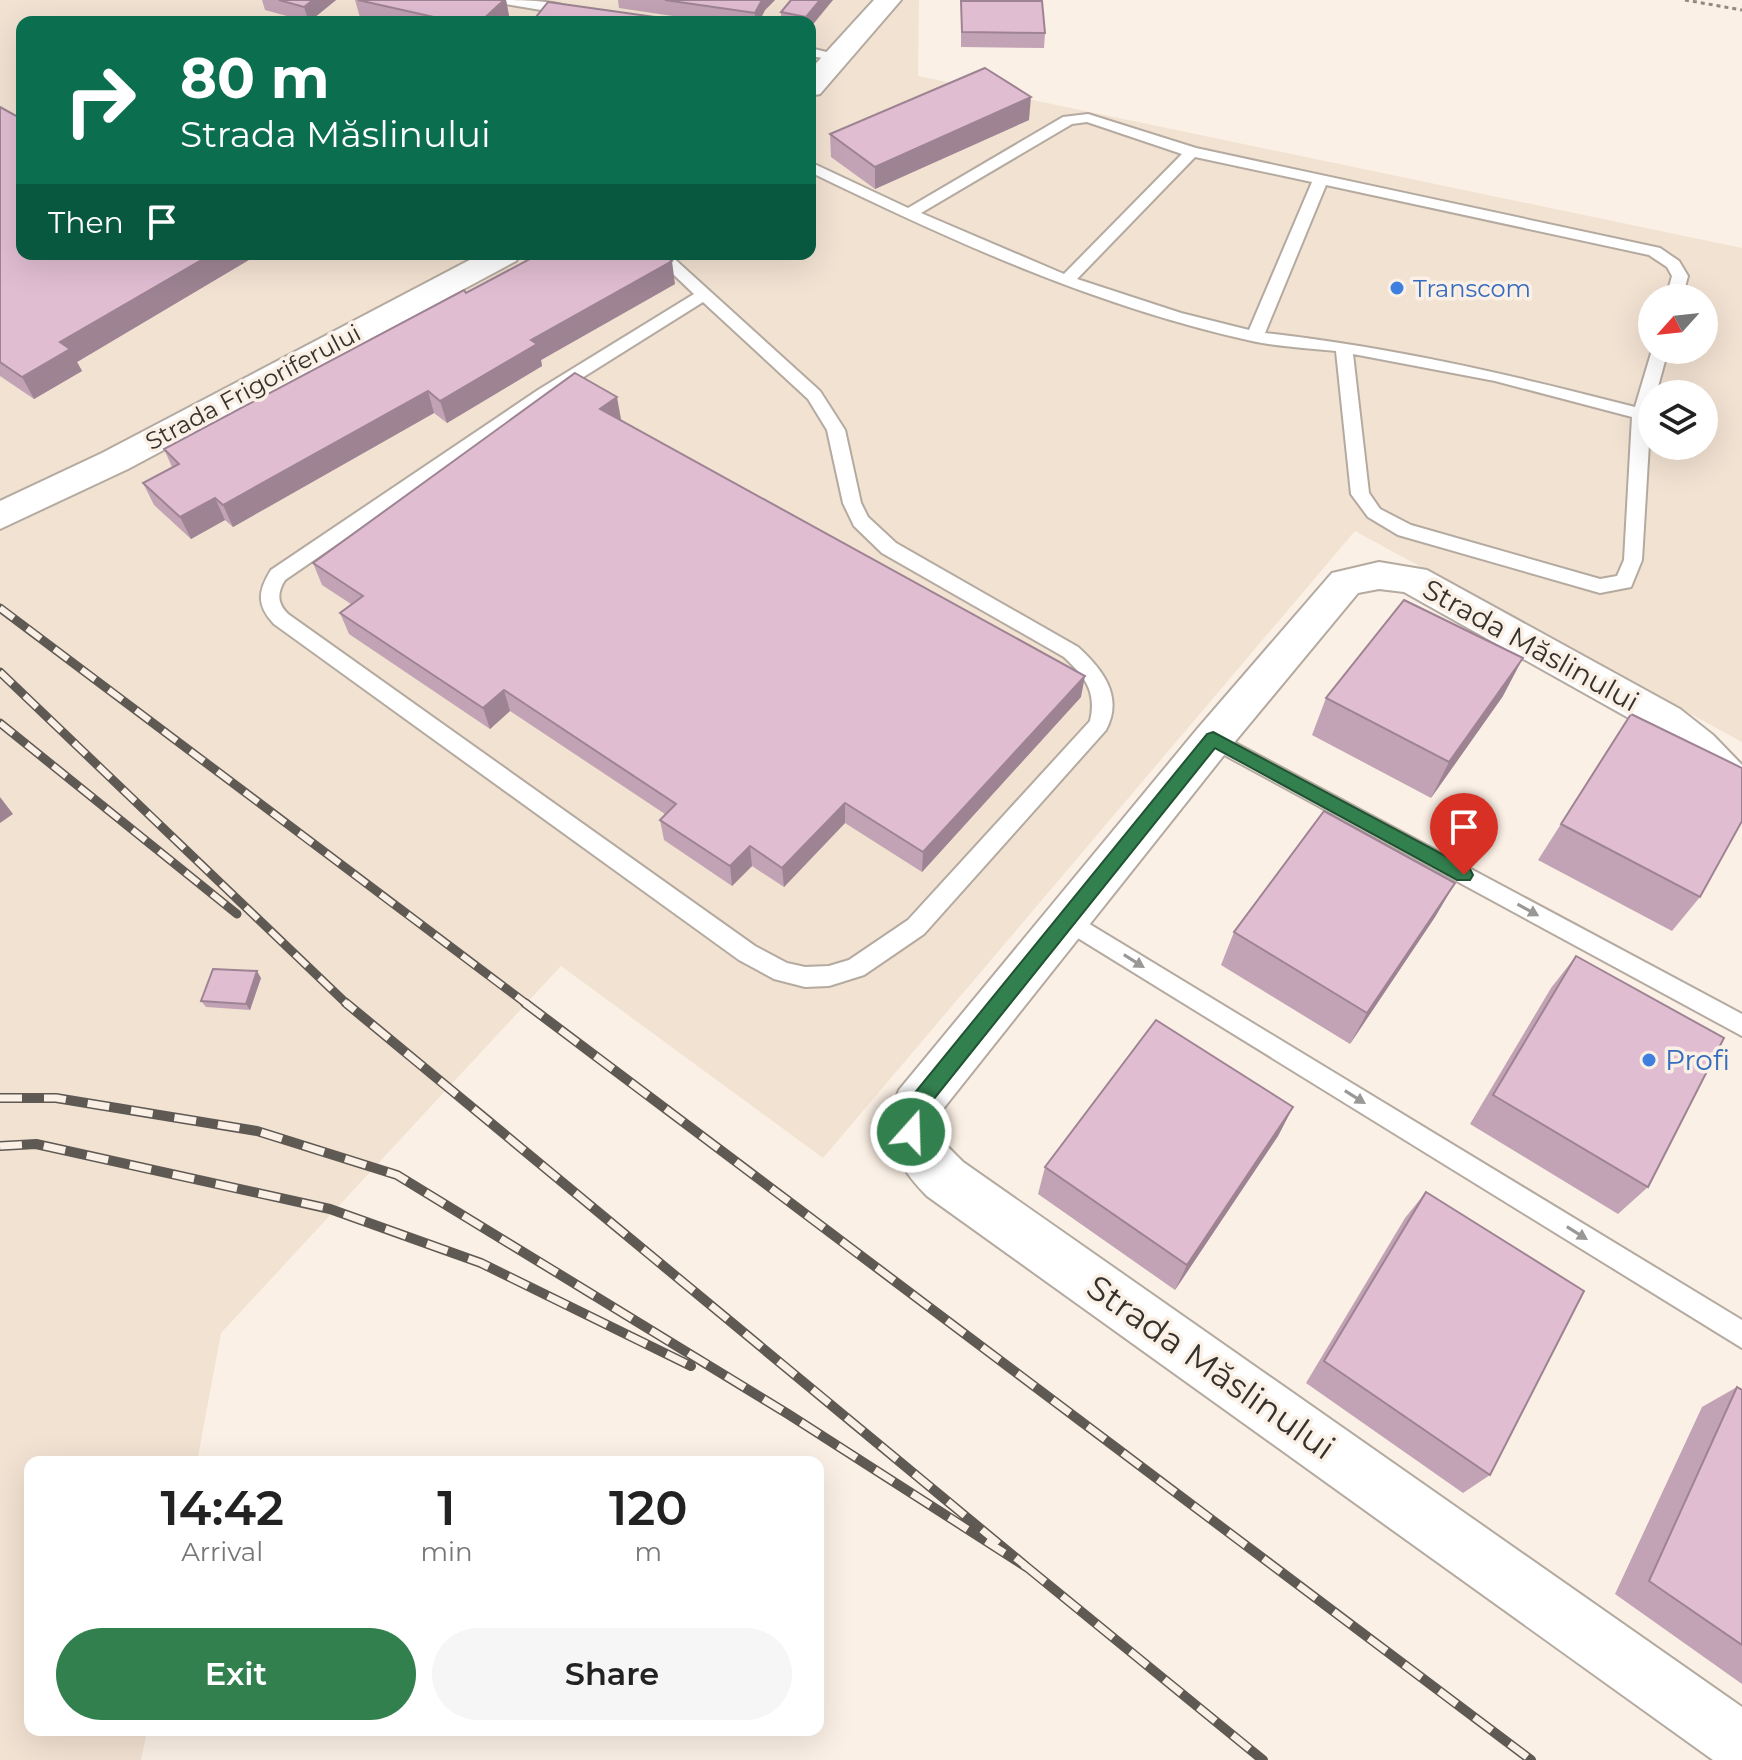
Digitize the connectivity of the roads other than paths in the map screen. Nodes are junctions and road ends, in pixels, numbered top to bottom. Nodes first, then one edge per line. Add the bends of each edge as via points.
1 (505, 0) edge
2 (888, 0) edge
3 (592, 15) edge
4 (823, 54) edge
5 (1192, 152) junction
6 (816, 169) edge
7 (1321, 180) junction
8 (909, 214) junction
9 (494, 260) edge
10 (666, 260) edge
11 (1066, 281) junction
12 (1678, 284) edge
13 (703, 295) junction
14 (1255, 337) junction
15 (1344, 347) junction
16 (1638, 413) edge
17 (1638, 460) edge
18 (0, 516) edge
19 (1213, 739) junction
20 (1742, 798) edge
21 (1068, 920) junction
22 (1742, 1026) edge
23 (1742, 1335) edge
24 (1742, 1744) edge

1 - 3 lane
2 - 4 street via 861,34
5 - 7 lane
5 - 8 lane via 1088,118 1068,120
5 - 11 lane
6 - 8 lane
7 - 12 lane via 1654,251 1673,264
7 - 14 lane
8 - 11 lane
9 - 18 street, Strada Frigoriferului via 115,461
10 - 13 lane
11 - 14 lane
13 - 13 lane via 814,395 836,430 861,521 889,548 1071,652 1102,687 1105,706 1099,724 916,927 856,968 829,976 782,972 747,953 281,619 268,600 278,575 544,394
14 - 15 lane
15 - 16 lane via 1495,376
15 - 17 lane via 1360,494 1374,513 1405,530 1600,586 1624,582 1633,560
19 - 20 street, Strada Măslinului via 1345,583 1386,574 1414,580 1666,720 1701,747
19 - 21 street, Strada Măslinului
19 -> 22 lane
21 -> 23 lane
21 - 24 street, Strada Măslinului via 916,1106 911,1132 921,1155 945,1179

